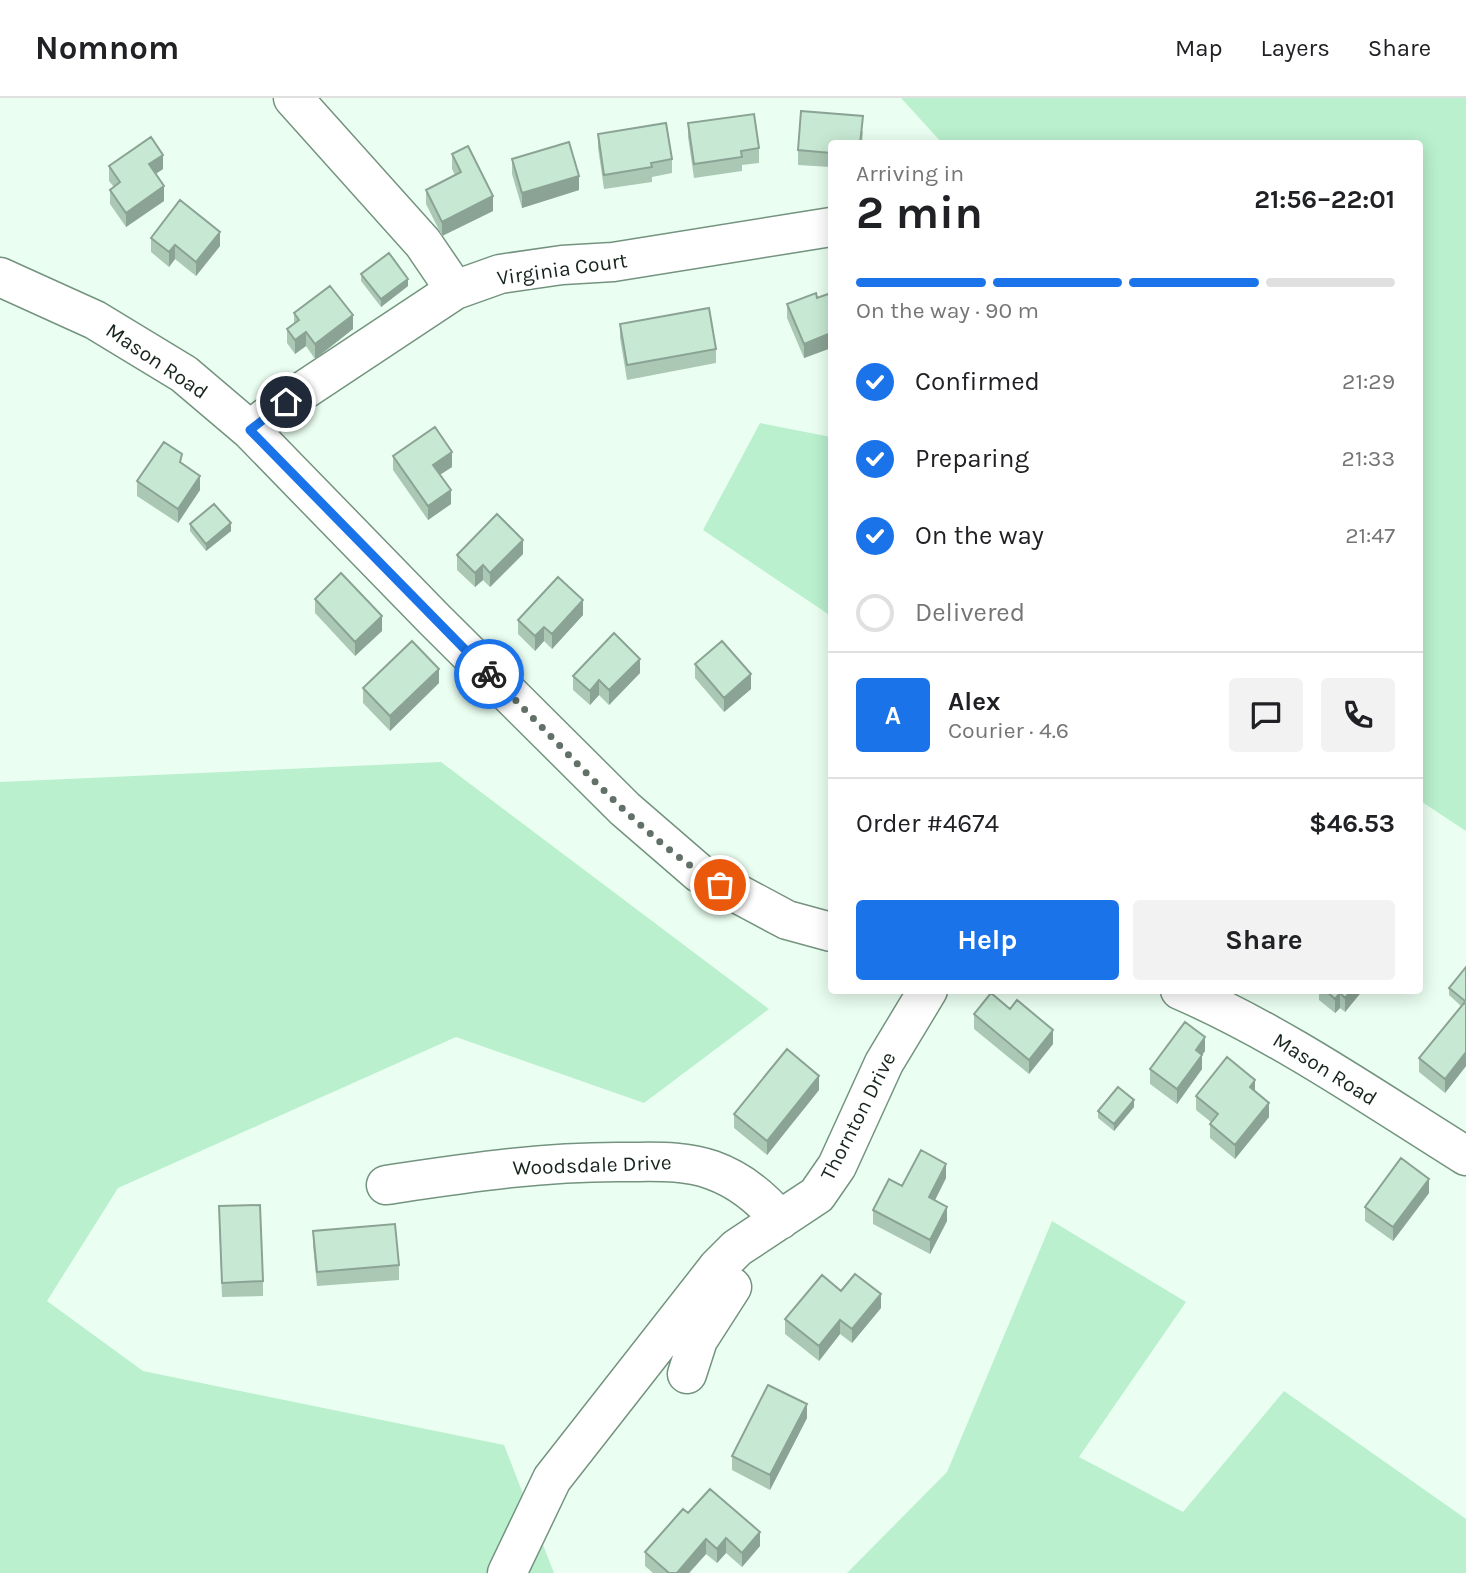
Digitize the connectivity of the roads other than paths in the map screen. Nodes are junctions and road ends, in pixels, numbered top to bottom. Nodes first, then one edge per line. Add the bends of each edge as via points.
1 (293, 98) edge
2 (828, 227) edge
3 (0, 277) edge
4 (456, 290) junction
5 (250, 430) junction
6 (828, 931) edge
7 (926, 994) edge
8 (1189, 994) edge
9 (1466, 1156) edge
10 (386, 1185) dead end
11 (780, 1220) junction
12 (737, 1248) junction
13 (687, 1374) dead end
14 (506, 1573) edge

1 - 4 street via 423,243
2 - 4 street, Virginia Court via 613,262 500,274
3 - 5 street, Mason Road via 95,320 184,374
4 - 5 street, Virginia Court
5 - 6 street, Mason Road via 433,618 662,841 699,873 742,898 787,920
7 - 11 street, Thornton Drive via 884,1063 837,1166 817,1195
8 - 9 street, Mason Road via 1283,1042
10 - 11 street, Woodsdale Drive via 563,1161 682,1162 743,1185
11 - 12 street, Thornton Drive
12 - 13 street via 737,1279 698,1340
12 - 14 street, Thornton Drive via 559,1469

